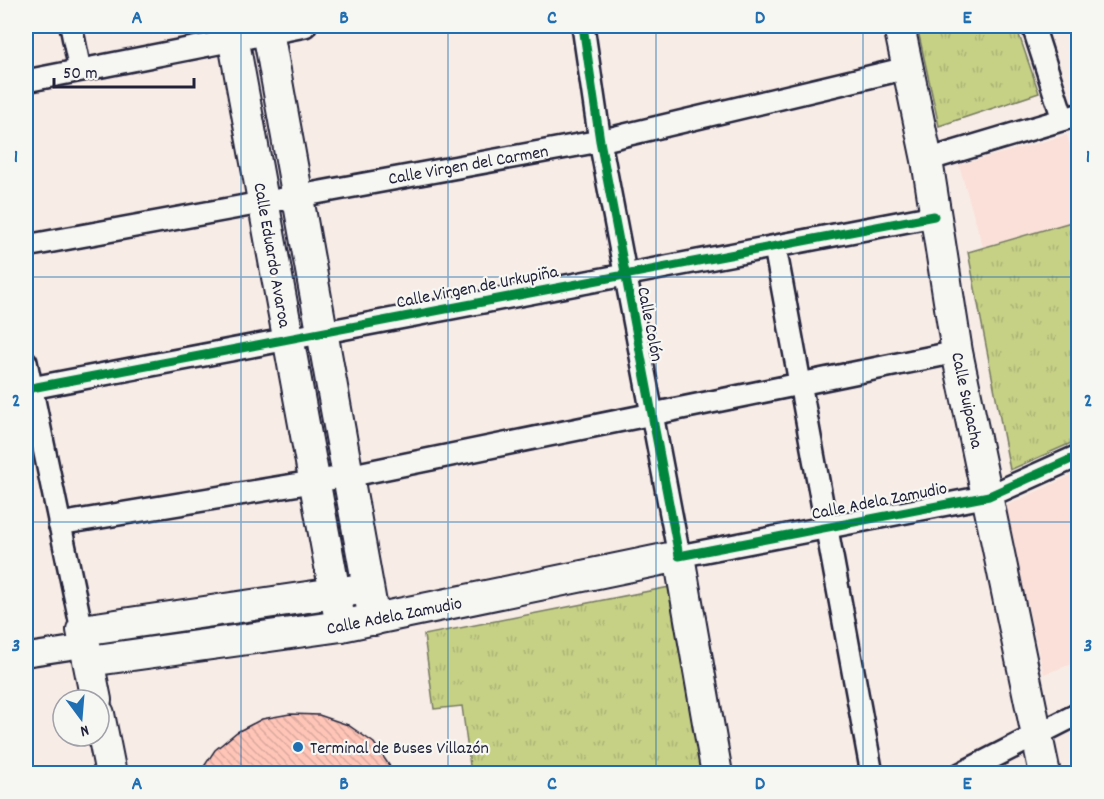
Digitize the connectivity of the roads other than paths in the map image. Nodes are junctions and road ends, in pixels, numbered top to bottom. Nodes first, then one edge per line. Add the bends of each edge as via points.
1 (71, 26) edge
2 (305, 26) edge
3 (582, 26) edge
4 (899, 26) edge
5 (1033, 26) edge
6 (268, 29) edge
7 (233, 33) edge
8 (907, 68) junction
9 (80, 70) junction
10 (26, 81) edge
11 (1071, 117) edge
12 (600, 141) junction
13 (927, 160) junction
14 (298, 195) junction
15 (264, 202) junction
16 (934, 216) junction
17 (26, 246) edge
18 (774, 247) junction
19 (625, 275) junction
20 (322, 332) junction
21 (289, 339) junction
22 (957, 352) junction
23 (26, 362) edge
24 (800, 384) junction
25 (28, 388) edge
26 (651, 415) junction
27 (1078, 456) edge
28 (348, 476) junction
29 (315, 481) junction
30 (989, 496) junction
31 (59, 524) junction
32 (826, 527) junction
33 (678, 556) junction
34 (368, 588) junction
35 (335, 592) junction
36 (374, 620) junction
37 (341, 626) junction
38 (85, 646) junction
39 (26, 655) edge
40 (94, 688) edge
41 (1078, 714) edge
42 (1037, 736) junction
43 (106, 748) edge
44 (111, 774) edge
45 (717, 774) edge
46 (872, 774) edge
47 (960, 774) edge
48 (1045, 774) edge

1 - 9 street
2 - 6 street
3 - 12 street, Calle Colón
4 - 8 main road, Calle Suipacha
5 - 11 street
6 - 7 street
6 - 14 main road, Calle Eduardo Avaroa
7 - 9 street
7 - 15 main road, Calle Eduardo Avaroa
8 - 12 street, Calle Virgen del Carmen
8 - 13 main road, Calle Suipacha
9 - 10 street
11 - 13 street
12 - 14 street, Calle Virgen del Carmen
12 - 19 street, Calle Colón
13 - 16 main road, Calle Suipacha
14 - 15 street, Calle Virgen del Carmen
14 - 20 main road, Calle Eduardo Avaroa
15 - 17 street, Calle Virgen del Carmen
15 - 21 main road, Calle Eduardo Avaroa
16 - 18 street, Calle Virgen de Urkupiña
16 - 22 main road, Calle Suipacha
18 - 19 street, Calle Virgen de Urkupiña
18 - 24 street
19 - 20 street, Calle Virgen de Urkupiña
19 - 26 street, Calle Colón
20 - 21 street, Calle Virgen de Urkupiña
20 - 28 main road, Calle Eduardo Avaroa
21 - 25 street, Calle Virgen de Urkupiña
21 - 29 main road, Calle Eduardo Avaroa
22 - 24 street
22 - 30 main road, Calle Suipacha
23 - 25 street
24 - 26 street
24 - 32 street
25 - 31 street
26 - 28 street
26 - 33 street, Calle Colón
27 - 30 street, Calle Adela Zamudio
28 - 29 street
28 - 34 main road, Calle Eduardo Avaroa
29 - 31 street
29 - 35 main road, Calle Eduardo Avaroa
30 - 32 street, Calle Adela Zamudio
30 - 42 main road, Calle Suipacha
31 - 38 street
32 - 33 street, Calle Adela Zamudio
32 - 46 street
33 - 36 main road, Calle Adela Zamudio
33 - 45 main road, Calle Colón
34 - 35 main road, Calle Adela Zamudio
34 - 36 main road, Calle Eduardo Avaroa
35 - 37 main road, Calle Eduardo Avaroa
35 - 38 main road, Calle Adela Zamudio
36 - 37 main road, Calle Adela Zamudio
37 - 38 main road, Calle Adela Zamudio
38 - 39 street, Calle Adela Zamudio
38 - 40 main road
41 - 42 street
42 - 47 street
42 - 48 main road, Calle Suipacha
43 - 44 main road

